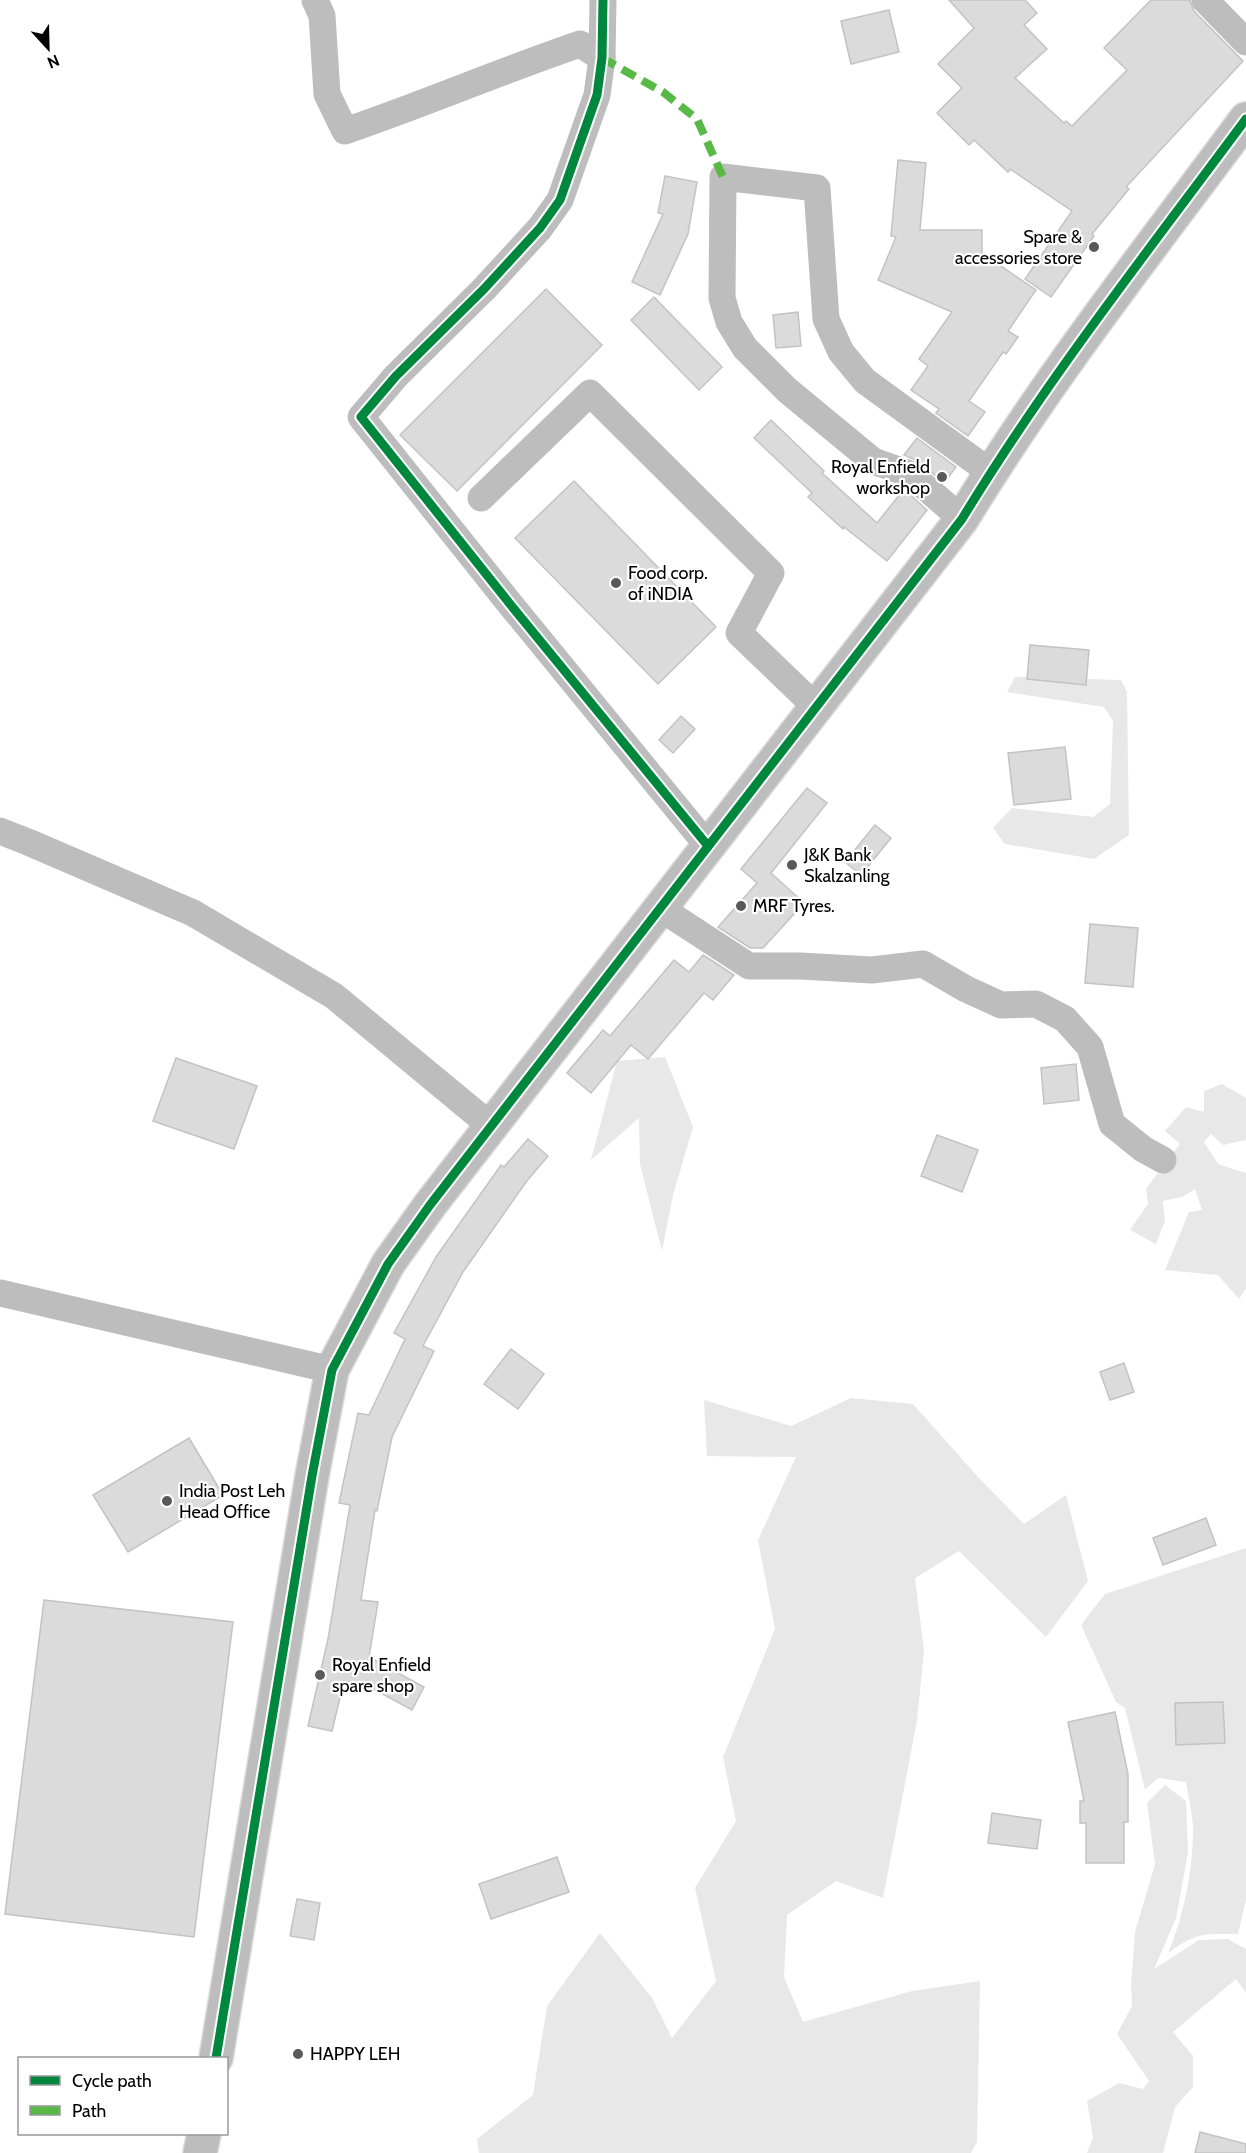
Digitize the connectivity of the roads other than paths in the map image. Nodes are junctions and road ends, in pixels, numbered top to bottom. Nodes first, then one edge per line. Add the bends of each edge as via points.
1 (315, 0) edge
2 (603, 0) edge
3 (1205, 0) edge
4 (1246, 42) edge
5 (602, 58) junction
6 (1246, 119) edge
7 (990, 472) junction
8 (481, 498) dead end
9 (962, 519) junction
10 (816, 707) junction
11 (0, 831) edge
12 (708, 846) junction
13 (660, 908) junction
14 (491, 1126) junction
15 (1163, 1160) dead end
16 (0, 1293) edge
17 (332, 1370) junction
18 (216, 2057) edge
19 (204, 2135) edge
20 (200, 2153) edge

1 - 5 street via 322,16 327,94 345,131 580,44
2 - 5 street
3 - 4 street
5 - 12 street via 597,95 560,200 540,228 361,417
6 - 7 highway
7 - 9 highway
7 - 9 street via 865,381 841,352 826,319 818,188 723,177 722,298 729,322 745,348 786,390 873,461 910,474
8 - 10 street via 590,393 771,573 739,633
9 - 10 highway
10 - 12 highway
11 - 14 street via 193,913 334,996
12 - 13 highway
13 - 14 highway
13 - 15 street via 749,966 872,970 923,964 1001,1005 1036,1004 1065,1019 1090,1047 1112,1124
14 - 17 highway via 388,1264
16 - 17 street
17 - 18 highway
19 - 20 highway

